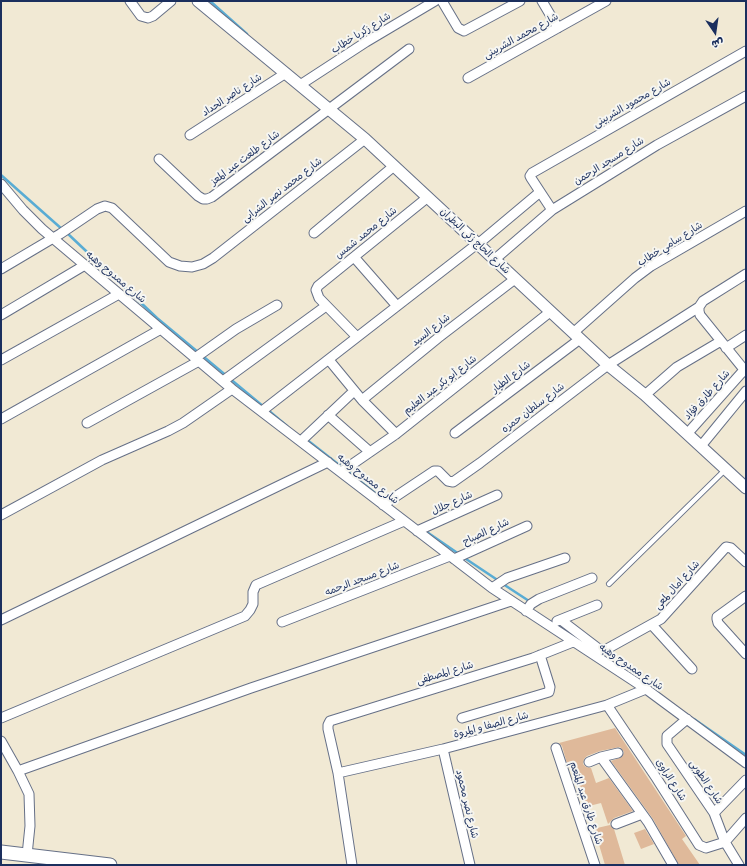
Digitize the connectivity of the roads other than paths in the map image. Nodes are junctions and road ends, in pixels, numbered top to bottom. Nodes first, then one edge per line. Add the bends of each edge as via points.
1 (130, 1) edge
2 (171, 1) edge
3 (198, 1) edge
4 (435, 1) edge
5 (442, 1) edge
6 (520, 1) edge
7 (542, 1) edge
8 (606, 1) edge
9 (558, 28) junction
10 (409, 49) dead end
11 (746, 51) edge
12 (286, 73) junction
13 (468, 78) dead end
14 (300, 85) junction
15 (746, 96) edge
16 (328, 109) junction
17 (190, 135) dead end
18 (365, 139) junction
19 (159, 159) dead end
20 (394, 166) junction
21 (1, 184) edge
22 (540, 192) junction
23 (428, 198) junction
24 (552, 210) junction
25 (746, 211) edge
26 (314, 234) dead end
27 (57, 236) junction
28 (478, 244) junction
29 (354, 257) junction
30 (494, 260) junction
31 (85, 265) junction
32 (1, 269) edge
33 (746, 274) edge
34 (515, 279) junction
35 (119, 294) junction
36 (701, 304) junction
37 (277, 305) dead end
38 (326, 306) junction
39 (397, 306) junction
40 (550, 312) junction
41 (1, 315) edge
42 (161, 329) junction
43 (576, 336) junction
44 (746, 336) edge
45 (357, 337) junction
46 (724, 344) junction
47 (199, 356) junction
48 (1, 360) edge
49 (328, 360) junction
50 (608, 365) junction
51 (745, 371) edge
52 (227, 378) junction
53 (232, 389) junction
54 (354, 391) junction
55 (746, 391) edge
56 (645, 395) junction
57 (362, 400) junction
58 (265, 409) junction
59 (328, 415) junction
60 (1, 419) edge
61 (86, 423) dead end
62 (455, 433) dead end
63 (396, 434) junction
64 (687, 434) junction
65 (303, 439) junction
66 (701, 446) junction
67 (370, 452) junction
68 (328, 462) junction
69 (726, 469) junction
70 (343, 470) junction
71 (746, 488) edge
72 (497, 495) dead end
73 (383, 504) junction
74 (1, 514) edge
75 (404, 521) junction
76 (527, 526) dead end
77 (422, 529) junction
78 (454, 557) junction
79 (565, 558) dead end
80 (746, 562) edge
81 (592, 578) dead end
82 (609, 584) dead end
83 (495, 586) junction
84 (746, 596) edge
85 (511, 601) junction
86 (597, 605) dead end
87 (526, 611) junction
88 (1, 620) edge
89 (561, 620) junction
90 (282, 622) dead end
91 (548, 625) junction
92 (652, 625) junction
93 (573, 642) junction
94 (746, 654) edge
95 (540, 655) junction
96 (692, 669) dead end
97 (646, 689) junction
98 (607, 705) junction
99 (1, 718) edge
100 (462, 718) dead end
101 (687, 719) junction
102 (1, 741) edge
103 (556, 748) dead end
104 (443, 749) junction
105 (618, 753) dead end
106 (601, 757) junction
107 (589, 762) dead end
108 (746, 763) edge
109 (18, 771) junction
110 (338, 773) junction
111 (746, 780) edge
112 (714, 813) junction
113 (642, 814) junction
114 (746, 818) edge
115 (616, 824) dead end
116 (725, 842) junction
117 (1, 852) edge
118 (27, 855) junction
119 (110, 865) edge
120 (352, 865) edge
121 (470, 865) edge
122 (595, 865) edge
123 (672, 865) edge
124 (739, 865) edge

1 - 2 street via 142,16 148,18
3 - 12 street, شارع الحاج زكى البطران
4 - 14 street, شارع زكريا خطاب
5 - 6 street via 461,30
7 - 9 street
8 - 9 street, شارع محمد الشربينى
9 - 13 street, شارع محمد الشربينى
10 - 16 street
11 - 22 street, شارع محمود الشربينى via 532,174 530,176
12 - 14 street, شارع الحاج زكى البطران
12 - 17 street, شارع ناصر الحداد
14 - 16 street, شارع الحاج زكى البطران
15 - 24 street, شارع مسجد الرحمن via 657,145
16 - 18 street, شارع الحاج زكى البطران
16 - 19 street, شارع طلعت عبد المعز via 207,199 198,196
18 - 20 street, شارع الحاج زكى البطران
18 - 27 street, شارع محمد نصر الشرابى via 203,264 192,267 169,262 109,206 97,209
20 - 23 street, شارع الحاج زكى البطران
20 - 26 street
21 - 27 street, شارع ممدوح وهبه via 23,210
22 - 24 street
22 - 28 street
23 - 28 street, شارع الحاج زكى البطران
23 - 29 street, شارع محمد شمس
24 - 30 street, شارع مسجد الرحمن
25 - 43 street, شارع سامي خطاب via 651,266 635,278
27 - 31 street, شارع ممدوح وهبه
27 - 32 street
28 - 30 street, شارع الحاج زكى البطران
28 - 39 street
29 - 38 street, شارع محمد شمس via 318,286 317,295
29 - 39 street
30 - 34 street, شارع الحاج زكى البطران
31 - 35 street, شارع ممدوح وهبه
31 - 41 street
33 - 36 street, شارع سلطان حمزه
34 - 40 street, شارع الحاج زكى البطران
34 - 57 street, شارع السيد
35 - 42 street, شارع ممدوح وهبه
35 - 48 street
36 - 46 street via 700,315
36 - 50 street, شارع سلطان حمزه
37 - 47 street via 236,329
38 - 45 street
38 - 52 street
39 - 45 street
40 - 43 street, شارع الحاج زكى البطران
40 - 63 street, شارع أبو بكر عبد العليم
42 - 47 street, شارع ممدوح وهبه
42 - 60 street
43 - 50 street, شارع الحاج زكى البطران
43 - 62 street, شارع الطيار
44 - 46 street
45 - 49 street
46 - 51 street
46 - 56 street via 677,367
47 - 52 street, شارع ممدوح وهبه
47 - 61 street
49 - 54 street
49 - 58 street
50 - 56 street, شارع الحاج زكى البطران
50 - 73 street, شارع سلطان حمزه via 455,481 450,482 440,472 434,471
51 - 64 street, شارع طارق فؤاد
52 - 53 street, شارع ممدوح وهبه
53 - 58 street, شارع ممدوح وهبه
53 - 74 street via 168,431 102,460
54 - 57 street
54 - 59 street
55 - 66 street
56 - 64 street, شارع الحاج زكى البطران
57 - 63 street
58 - 65 street, شارع ممدوح وهبه
59 - 65 street
59 - 67 street
63 - 67 street, شارع أبو بكر عبد العليم
64 - 66 street, شارع الحاج زكى البطران
65 - 68 street, شارع ممدوح وهبه
66 - 69 street, شارع الحاج زكى البطران
67 - 70 street, شارع أبو بكر عبد العليم
68 - 70 street, شارع ممدوح وهبه
68 - 88 street
69 - 71 street, شارع الحاج زكى البطران
69 - 82 lane
70 - 73 street, شارع ممدوح وهبه
72 - 77 street, شارع جلال
73 - 75 street, شارع ممدوح وهبه
75 - 77 street, شارع ممدوح وهبه
75 - 99 street via 256,585 253,604 244,616
76 - 78 street, شارع الصباح
77 - 78 street, شارع ممدوح وهبه
78 - 83 street, شارع ممدوح وهبه
78 - 90 street, شارع مسجد الرحمه
79 - 83 street via 507,578
80 - 92 street, شارع امال لمعى via 728,547 724,549 661,620
81 - 87 street via 539,599
83 - 85 street, شارع ممدوح وهبه
84 - 94 street via 717,617 717,621
85 - 87 street, شارع ممدوح وهبه
85 - 109 street via 251,688
86 - 89 street
87 - 91 street, شارع ممدوح وهبه
89 - 91 street
89 - 92 street, شارع امال لمعى via 603,650
91 - 93 street, شارع ممدوح وهبه
92 - 96 street
93 - 95 street, شارع المصطفى
93 - 97 street, شارع ممدوح وهبه
95 - 100 street via 550,687 549,692
95 - 110 street, شارع المصطفى via 330,721 328,729
97 - 98 street, شارع الصفا و المروة
97 - 101 street, شارع ممدوح وهبه
98 - 104 street, شارع الصفا و المروة
98 - 116 street, شارع الراوى via 699,844 706,848
101 - 108 street, شارع ممدوح وهبه
101 - 112 street, شارع الطوبى via 667,736 667,744
102 - 109 street
103 - 122 street, شارع طارق عبد المنعم
104 - 110 street, شارع الصفا و المروة
104 - 121 street, شارع نصر محمود
105 - 106 street
106 - 107 street
106 - 113 street
109 - 118 street via 30,802
110 - 120 street
111 - 112 street
112 - 116 street, شارع الطوبى
113 - 115 street
113 - 123 street
114 - 116 street
116 - 124 street, شارع الطوبى
117 - 118 main road
118 - 119 main road

